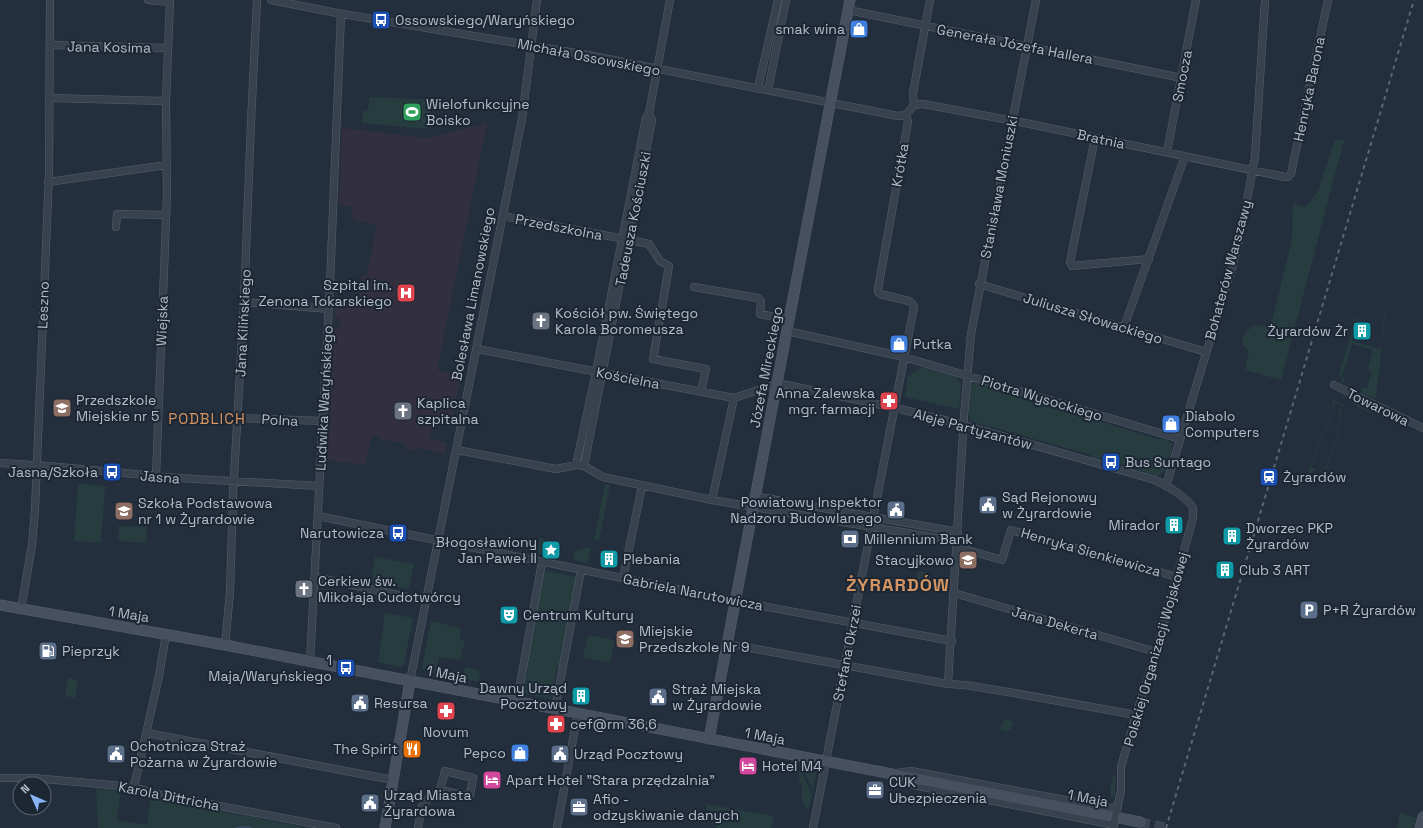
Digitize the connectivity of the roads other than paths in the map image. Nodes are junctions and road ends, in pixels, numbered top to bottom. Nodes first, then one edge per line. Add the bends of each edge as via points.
1 (50, 0) edge
2 (148, 0) edge
3 (257, 0) edge
4 (271, 0) edge
5 (537, 0) edge
6 (670, 0) edge
7 (778, 0) edge
8 (786, 0) edge
9 (930, 0) edge
10 (1036, 0) edge
11 (1196, 0) edge
12 (1265, 0) edge
13 (1328, 0) edge
14 (170, 1) edge
15 (849, 5) edge
16 (341, 14) junction
17 (925, 26) junction
18 (50, 45) junction
19 (530, 45) junction
20 (1028, 46) junction
21 (167, 48) junction
22 (657, 70) junction
23 (1182, 78) junction
24 (758, 88) junction
25 (768, 90) junction
26 (50, 98) junction
27 (166, 101) junction
28 (830, 102) junction
29 (914, 105) junction
30 (906, 115) junction
31 (1012, 121) junction
32 (1095, 138) junction
33 (1167, 152) junction
34 (1185, 156) junction
35 (166, 165) junction
36 (1253, 170) junction
37 (1288, 177) joint
38 (48, 182) junction
39 (166, 215) junction
40 (503, 216) junction
41 (116, 227) dead end
42 (622, 239) junction
43 (1149, 259) junction
44 (979, 284) junction
45 (694, 287) dead end
46 (244, 302) junction
47 (329, 308) junction
48 (789, 320) junction
49 (1124, 327) junction
50 (787, 331) junction
51 (477, 349) junction
52 (1206, 352) junction
53 (904, 357) junction
54 (600, 372) junction
55 (967, 375) junction
56 (777, 384) junction
57 (1334, 385) dead end
58 (701, 392) junction
59 (734, 398) junction
60 (896, 408) junction
61 (238, 418) junction
62 (323, 421) junction
63 (964, 425) junction
64 (1423, 428) edge
65 (1180, 439) junction
66 (457, 450) junction
67 (0, 462) edge
68 (37, 465) junction
69 (576, 465) junction
70 (584, 466) junction
71 (156, 476) junction
72 (234, 482) junction
73 (320, 486) junction
74 (642, 486) junction
75 (1166, 486) junction
76 (755, 496) junction
77 (712, 500) junction
78 (753, 507) junction
79 (318, 516) junction
80 (874, 518) junction
81 (872, 527) junction
82 (958, 532) junction
83 (439, 541) junction
84 (957, 544) junction
85 (542, 562) junction
86 (581, 570) junction
87 (315, 577) junction
88 (1177, 577) junction
89 (623, 578) junction
90 (954, 593) junction
91 (426, 601) junction
92 (735, 601) junction
93 (0, 605) edge
94 (21, 609) junction
95 (853, 622) junction
96 (166, 634) junction
97 (952, 641) junction
98 (225, 645) junction
99 (745, 647) tunnel mouth
100 (1156, 652) junction
101 (310, 662) junction
102 (845, 665) junction
103 (410, 681) junction
104 (948, 684) junction
105 (517, 702) junction
106 (555, 709) junction
107 (1136, 715) junction
108 (577, 722) junction
109 (146, 733) junction
110 (708, 739) junction
111 (826, 762) junction
112 (889, 774) junction
113 (0, 778) edge
114 (393, 780) junction
115 (134, 787) junction
116 (440, 790) junction
117 (1117, 810) junction
118 (1423, 817) edge
119 (1140, 822) tunnel mouth
120 (1114, 825) edge
121 (336, 828) edge
122 (385, 828) edge
123 (418, 828) edge
124 (557, 828) edge
125 (813, 828) edge
126 (1420, 828) edge

1 - 18 street, Leszno
2 - 14 street
3 - 46 street, Jana Kilińskiego
4 - 16 street, Michała Ossowskiego
5 - 19 street, Bolesława Limanowskiego
6 - 22 street, Tadeusza Kościuszki
7 - 24 street
8 - 25 street
9 - 17 street
10 - 20 street, Stanisława Moniuszki
11 - 23 street, Smocza
12 - 36 street, Bohaterów Warszawy
13 - 37 street, Henryka Barona via 1291,174
14 - 21 street, Wiejska
15 - 17 street, Generała Józefa Hallera
15 - 28 street, Józefa Mireckiego
16 - 19 street, Michała Ossowskiego
16 - 47 street, Ludwika Waryńskiego
17 - 20 street, Generała Józefa Hallera
17 - 29 street via 913,93
18 - 21 street, Jana Kosima
18 - 26 street, Leszno
19 - 22 street, Michała Ossowskiego
19 - 40 street, Bolesława Limanowskiego via 522,119
20 - 23 street, Generała Józefa Hallera
20 - 31 street, Stanisława Moniuszki
21 - 27 street, Wiejska
22 - 24 street, Michała Ossowskiego
22 - 42 street, Tadeusza Kościuszki
23 - 33 street, Smocza
24 - 25 street, Michała Ossowskiego
25 - 28 street, Michała Ossowskiego
26 - 27 street
26 - 38 street, Leszno
27 - 35 street, Wiejska
28 - 30 street, Michała Ossowskiego via 898,116
28 - 48 street, Józefa Mireckiego
29 - 30 street
29 - 31 street, Bratnia via 923,104
30 - 53 street, Krótka via 908,122 878,288 880,294 909,301 914,307
31 - 32 street, Bratnia
31 - 44 street, Stanisława Moniuszki
32 - 33 street, Bratnia
32 - 43 street via 1070,262 1072,266
33 - 34 street, Bratnia
34 - 36 street, Bratnia
34 - 43 street
35 - 38 street
35 - 39 street, Wiejska
36 - 37 street, Bratnia
36 - 52 street, Bohaterów Warszawy via 1236,254
38 - 68 street, Leszno
39 - 41 street via 117,214
39 - 71 street, Wiejska
40 - 42 street, Przedszkolna
40 - 51 street, Bolesława Limanowskiego
42 - 54 street, Tadeusza Kościuszki
42 - 58 street, Przedszkolna via 649,244 660,260 669,266 653,359 706,369
43 - 49 street
44 - 49 street, Juliusza Słowackiego
44 - 55 street, Stanisława Moniuszki
45 - 48 street via 758,298 760,314
46 - 47 street
46 - 61 street, Jana Kilińskiego
47 - 62 street, Ludwika Waryńskiego
48 - 50 street, Józefa Mireckiego
49 - 52 street, Juliusza Słowackiego
50 - 53 street, Piotra Wysockiego
50 - 56 street, Józefa Mireckiego
51 - 54 street, Kościelna
51 - 66 street, Bolesława Limanowskiego
52 - 65 street, Bohaterów Warszawy
53 - 55 street, Piotra Wysockiego
53 - 60 street
54 - 58 street, Kościelna
54 - 69 street, Tadeusza Kościuszki
54 - 70 street, Tadeusza Kościuszki
55 - 63 street, Stanisława Moniuszki
55 - 65 street, Piotra Wysockiego
56 - 59 street, Kościelna
56 - 60 street, Aleje Partyzantów
56 - 76 street, Józefa Mireckiego
57 - 64 street, Towarowa
58 - 59 street, Kościelna
59 - 77 street
60 - 63 street, Aleje Partyzantów
60 - 80 street, Stefana Okrzei
61 - 62 street, Polna
61 - 72 street, Jana Kilińskiego
62 - 73 street, Ludwika Waryńskiego
63 - 75 street, Aleje Partyzantów via 1154,480
63 - 82 street, Stanisława Moniuszki
65 - 75 street, Bohaterów Warszawy
66 - 69 street via 556,469
66 - 83 street, Bolesława Limanowskiego
67 - 68 street, Jasna
68 - 71 street, Jasna
68 - 94 street, Leszno via 32,545
69 - 70 street
70 - 74 street via 603,477
71 - 72 street, Jasna
72 - 73 street, Jasna
72 - 98 street, Jana Kilińskiego via 230,592
73 - 79 street, Ludwika Waryńskiego
74 - 77 street
74 - 89 street
75 - 88 street, Polskiej Organizacji Wojskowej via 1188,501 1194,510
76 - 78 street, Józefa Mireckiego
76 - 80 street
77 - 78 street
78 - 81 street
78 - 92 street, Józefa Mireckiego
79 - 83 street, Gabriela Narutowicza
79 - 87 street, Ludwika Waryńskiego
80 - 81 street, Stefana Okrzei
80 - 82 street
81 - 84 street via 949,540
81 - 95 street, Stefana Okrzei
82 - 84 street, Stanisława Moniuszki
83 - 85 street, Gabriela Narutowicza
83 - 91 street, Bolesława Limanowskiego
84 - 88 street, Henryka Sienkiewicza via 1002,560 1011,530
84 - 90 street, Stanisława Moniuszki
85 - 86 street, Gabriela Narutowicza
85 - 105 street
86 - 89 street, Gabriela Narutowicza
86 - 106 street
87 - 91 street
87 - 101 street, Ludwika Waryńskiego
88 - 100 street, Polskiej Organizacji Wojskowej
89 - 92 street, Gabriela Narutowicza
90 - 97 street, Stanisława Moniuszki
90 - 100 street, Jana Dekerta
91 - 103 street, Bolesława Limanowskiego
92 - 95 street, Gabriela Narutowicza
92 - 110 street, Józefa Mireckiego via 731,644
93 - 94 street, 1 Maja
94 - 96 street, 1 Maja
95 - 97 street, Gabriela Narutowicza
95 - 102 street, Stefana Okrzei
96 - 98 street, 1 Maja
96 - 109 street
97 - 104 street, Stanisława Moniuszki
98 - 101 street, 1 Maja
99 - 102 street
100 - 107 street, Polskiej Organizacji Wojskowej
101 - 103 street, 1 Maja
102 - 104 street
102 - 111 street, Stefana Okrzei
103 - 105 street, 1 Maja
103 - 114 street, Bolesława Limanowskiego
104 - 107 street
105 - 106 street, 1 Maja
106 - 108 street, 1 Maja
107 - 117 street, Polskiej Organizacji Wojskowej via 1121,768
108 - 110 street, 1 Maja
108 - 124 street
109 - 114 street
109 - 115 street
110 - 111 street, 1 Maja
111 - 112 street, 1 Maja
111 - 125 street, Stefana Okrzei
112 - 117 street, 1 Maja via 911,771
112 - 119 street, 1 Maja
112 - 120 street, 1 Maja via 908,784
113 - 115 street, Karola Dittricha via 33,778
114 - 122 street, Bolesława Limanowskiego
115 - 121 street, Karola Dittricha via 156,794
116 - 116 street via 468,796 473,778 445,771
116 - 123 street via 423,805
117 - 120 street, Polskiej Organizacji Wojskowej, bridge
118 - 126 street

